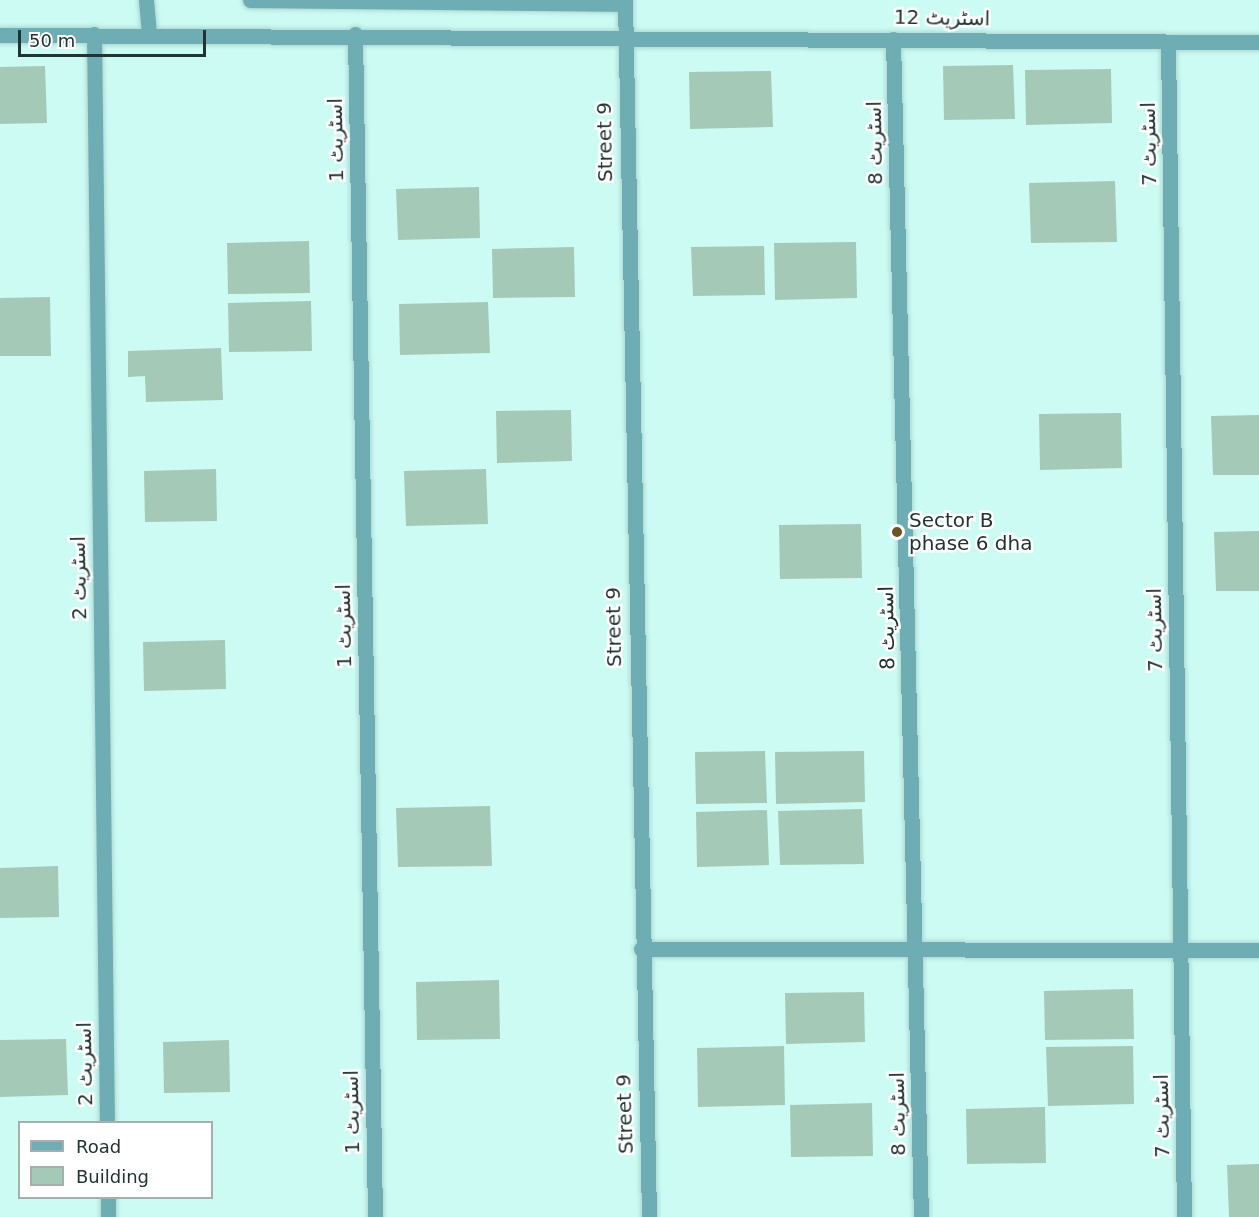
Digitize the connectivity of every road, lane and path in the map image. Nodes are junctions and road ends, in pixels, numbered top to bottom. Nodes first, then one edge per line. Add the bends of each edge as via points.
1 (146, 0) edge
2 (250, 0) edge
3 (625, 2) edge
4 (355, 33) junction
5 (0, 34) edge
6 (94, 34) junction
7 (149, 34) junction
8 (624, 37) junction
9 (893, 39) junction
10 (1168, 42) junction
11 (1259, 42) edge
12 (1180, 947) junction
13 (641, 949) junction
14 (1259, 950) edge
15 (916, 951) junction
16 (107, 1121) edge
17 (108, 1199) edge
18 (108, 1217) edge
19 (375, 1217) edge
20 (649, 1217) edge
21 (921, 1217) edge
22 (1184, 1217) edge

1 - 7 street
2 - 3 street
3 - 8 street, Street 9
4 - 7 street, اسٹریٹ 12
4 - 8 street, اسٹریٹ 12
4 - 19 street, اسٹریٹ 1
5 - 6 street, اسٹریٹ 12
6 - 7 street, اسٹریٹ 12
6 - 16 street, اسٹریٹ 2
8 - 9 street, اسٹریٹ 12
8 - 13 street, Street 9
9 - 10 street, اسٹریٹ 12
9 - 15 street, اسٹریٹ 8
10 - 11 street, اسٹریٹ 12
10 - 12 street, اسٹریٹ 7
12 - 14 street
12 - 15 street
12 - 22 street, اسٹریٹ 7
13 - 15 street
13 - 20 street, Street 9
15 - 21 street, اسٹریٹ 8
17 - 18 street

